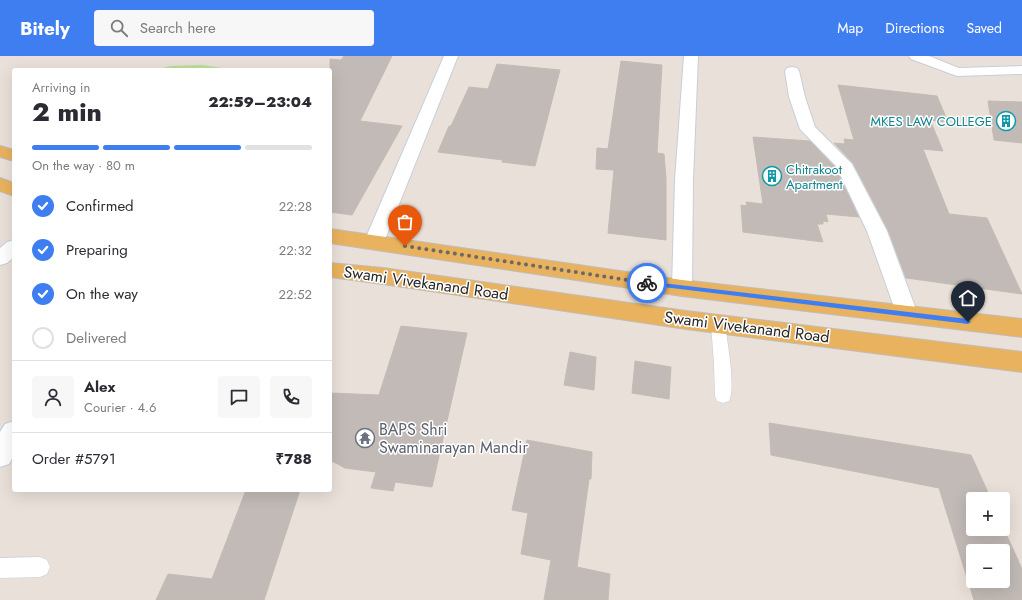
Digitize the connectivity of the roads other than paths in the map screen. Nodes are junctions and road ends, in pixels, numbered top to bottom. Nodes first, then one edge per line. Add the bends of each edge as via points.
1 (451, 56) edge
2 (691, 56) edge
3 (916, 56) edge
4 (1014, 56) edge
5 (1022, 69) edge
6 (792, 71) dead end
7 (0, 151) edge
8 (12, 155) edge
9 (0, 184) edge
10 (12, 189) edge
11 (332, 236) edge
12 (374, 242) junction
13 (12, 249) edge
14 (0, 258) edge
15 (332, 270) edge
16 (682, 288) junction
17 (907, 315) junction
18 (718, 324) junction
19 (1022, 328) edge
20 (1022, 362) edge
21 (723, 396) dead end
22 (12, 435) edge
23 (0, 455) edge
24 (40, 567) dead end
25 (0, 568) edge

1 - 12 street
2 - 16 street via 684,180
3 - 5 street via 957,72
4 - 5 street
6 - 17 street via 808,129 843,164 877,231
7 - 8 main road
9 - 10 main road
11 - 12 main road, Swami Vivekanand Road
12 - 16 main road, Swami Vivekanand Road
13 - 14 street
15 - 18 main road, Swami Vivekanand Road
16 - 17 main road, Swami Vivekanand Road
17 - 19 main road, Swami Vivekanand Road
18 - 20 main road, Swami Vivekanand Road
18 - 21 lane
22 - 23 street
24 - 25 lane

